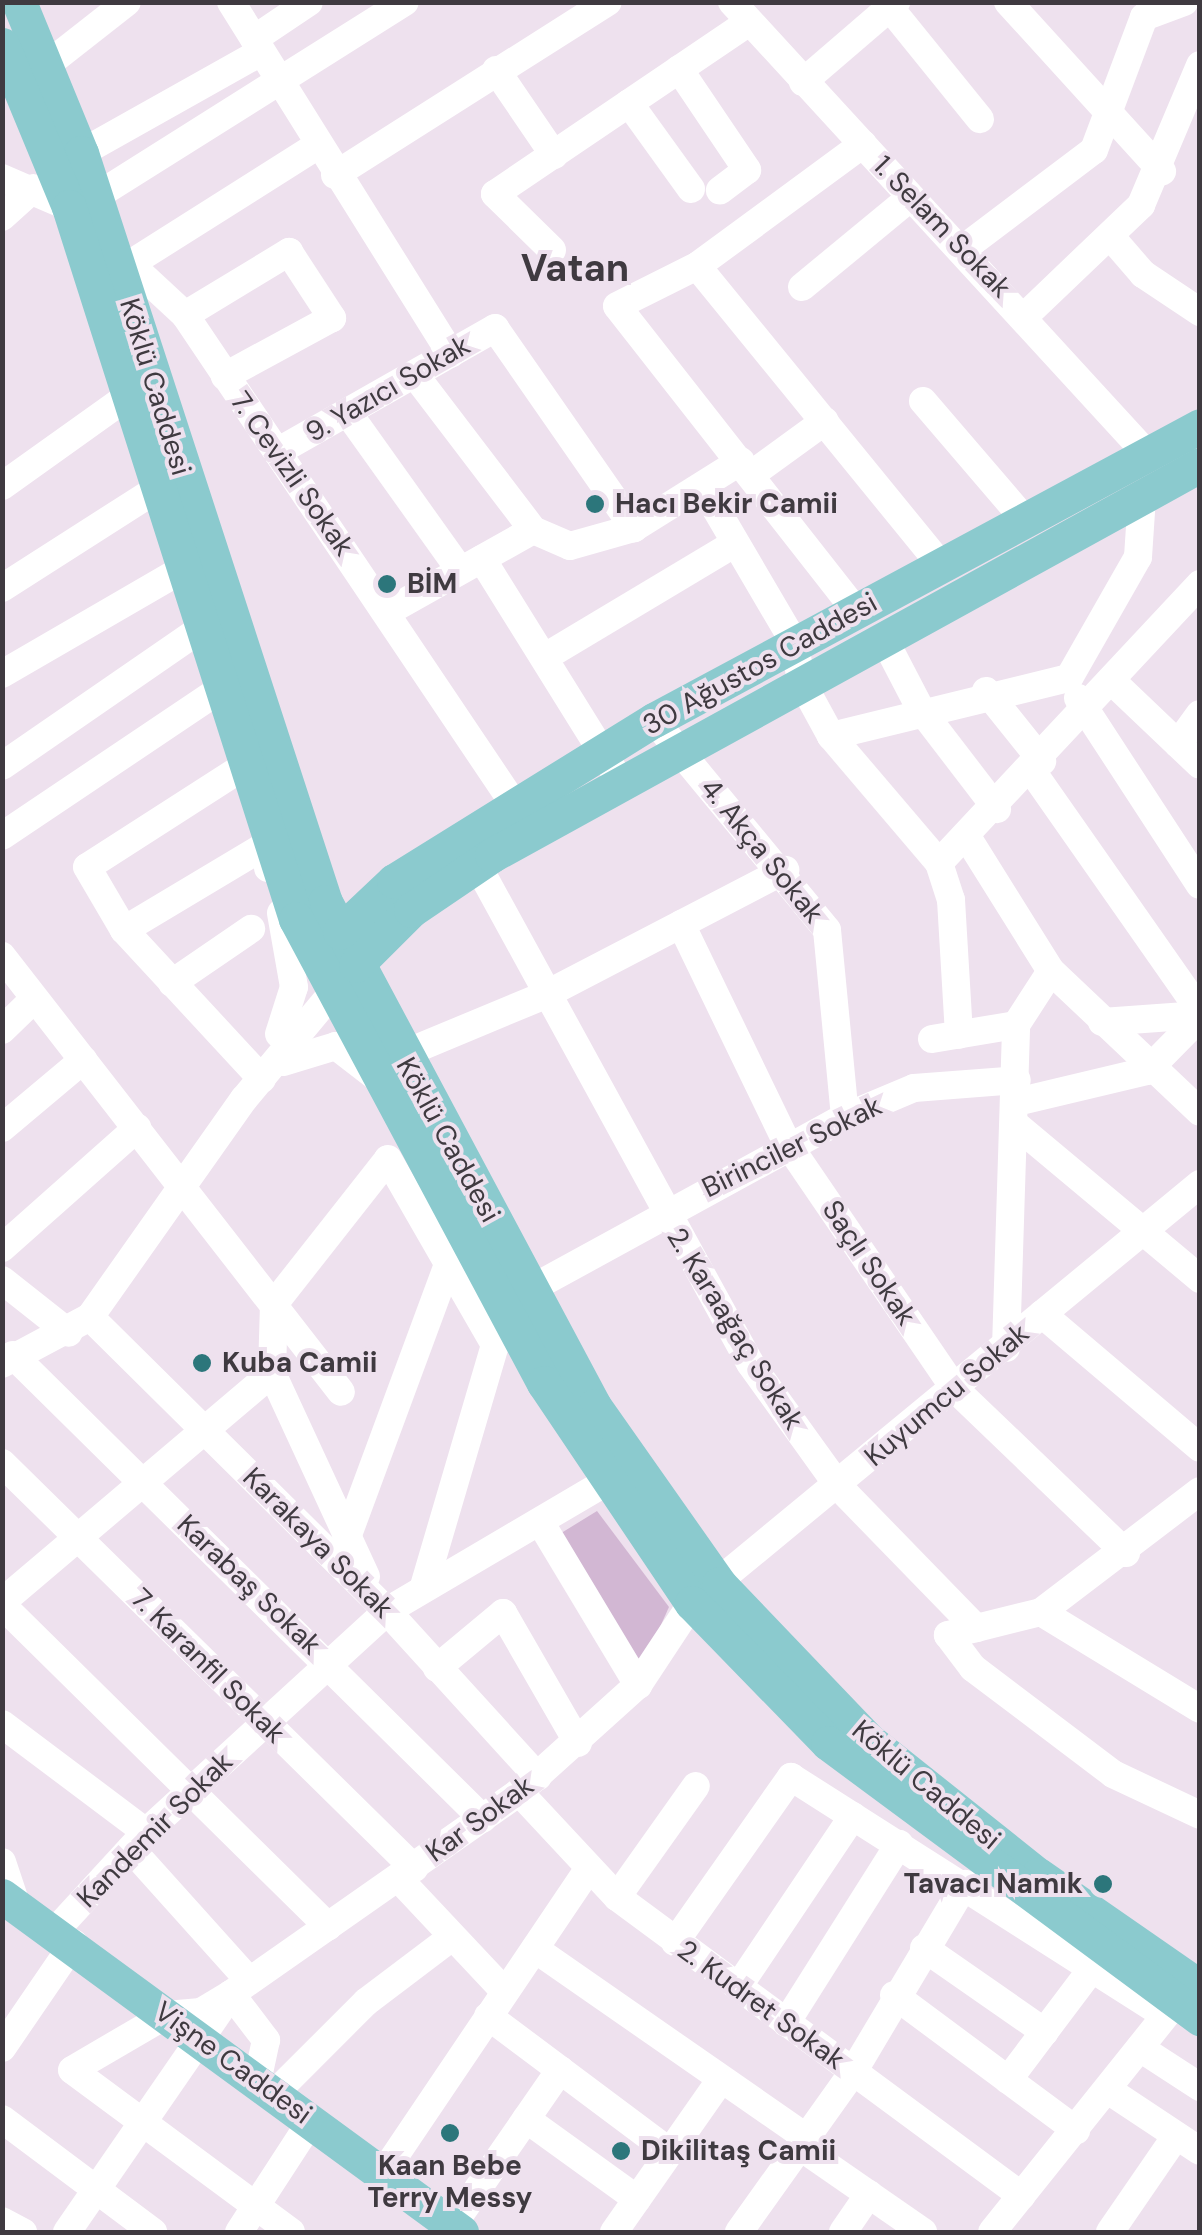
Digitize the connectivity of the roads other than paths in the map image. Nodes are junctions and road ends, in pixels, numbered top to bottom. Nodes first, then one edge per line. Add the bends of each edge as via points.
1 (20, 2) edge
2 (127, 2) edge
3 (230, 2) edge
4 (310, 2) edge
5 (404, 2) edge
6 (608, 2) edge
7 (1008, 2) edge
8 (1184, 2) edge
9 (893, 5) edge
10 (1139, 10) edge
11 (740, 12) edge
12 (2, 45) edge
13 (257, 46) junction
14 (48, 64) junction
15 (1200, 65) edge
16 (680, 69) junction
17 (496, 70) junction
18 (280, 82) junction
19 (804, 82) junction
20 (629, 103) junction
21 (980, 119) dead end
22 (1110, 124) junction
23 (862, 144) junction
24 (318, 146) junction
25 (81, 152) junction
26 (554, 154) junction
27 (1162, 172) junction
28 (335, 175) junction
29 (2, 178) edge
30 (34, 188) junction
31 (690, 189) dead end
32 (720, 190) dead end
33 (911, 196) junction
34 (82, 202) junction
35 (2, 217) edge
36 (1111, 237) junction
37 (962, 249) junction
38 (552, 250) dead end
39 (124, 266) junction
40 (697, 266) junction
41 (802, 287) dead end
42 (1200, 312) edge
43 (1027, 314) junction
44 (185, 315) junction
45 (451, 354) junction
46 (414, 375) junction
47 (225, 376) junction
48 (127, 397) junction
49 (923, 401) dead end
50 (348, 413) junction
51 (825, 421) junction
52 (1200, 426) edge
53 (278, 452) junction
54 (1147, 454) junction
55 (1200, 465) edge
56 (747, 468) junction
57 (3, 484) edge
58 (702, 486) junction
59 (156, 490) junction
60 (1142, 496) junction
61 (1025, 520) junction
62 (634, 528) junction
63 (533, 530) junction
64 (734, 544) junction
65 (471, 565) junction
66 (941, 565) junction
67 (180, 571) junction
68 (1200, 584) edge
69 (2, 588) edge
70 (387, 612) junction
71 (856, 612) junction
72 (200, 630) junction
73 (882, 637) junction
74 (795, 644) junction
75 (545, 657) junction
76 (2, 674) edge
77 (1068, 678) junction
78 (801, 681) junction
79 (1115, 684) junction
80 (219, 690) junction
81 (986, 691) junction
82 (920, 710) junction
83 (1086, 714) junction
84 (1200, 714) edge
85 (654, 720) junction
86 (831, 736) junction
87 (1178, 744) junction
88 (677, 748) junction
89 (1200, 765) edge
90 (2, 766) edge
91 (1037, 766) junction
92 (243, 767) junction
93 (612, 767) junction
94 (997, 809) junction
95 (524, 818) junction
96 (2, 836) edge
97 (969, 840) junction
98 (266, 845) junction
99 (469, 852) junction
100 (939, 863) junction
101 (785, 870) junction
102 (316, 878) junction
103 (1200, 884) edge
104 (402, 895) junction
105 (682, 924) junction
106 (250, 928) dead end
107 (124, 930) junction
108 (340, 932) junction
109 (2, 956) edge
110 (356, 965) junction
111 (1050, 971) junction
112 (324, 977) junction
113 (172, 983) junction
114 (545, 994) junction
115 (32, 1000) junction
116 (375, 1006) junction
117 (1200, 1014) edge
118 (1102, 1022) junction
119 (1016, 1026) junction
120 (2, 1030) edge
121 (279, 1034) junction
122 (83, 1060) junction
123 (388, 1066) junction
124 (1147, 1071) junction
125 (254, 1084) junction
126 (1017, 1102) junction
127 (1200, 1112) edge
128 (845, 1116) junction
129 (2, 1128) edge
130 (137, 1128) junction
131 (787, 1143) junction
132 (1200, 1184) edge
133 (182, 1188) junction
134 (661, 1213) junction
135 (1144, 1226) junction
136 (2, 1248) edge
137 (449, 1262) junction
138 (1200, 1279) edge
139 (2, 1280) edge
140 (529, 1290) junction
141 (274, 1304) junction
142 (1042, 1314) junction
143 (80, 1325) junction
144 (1006, 1348) junction
145 (8, 1360) edge
146 (272, 1374) junction
147 (955, 1389) junction
148 (341, 1392) dead end
149 (204, 1431) junction
150 (1200, 1448) edge
151 (2, 1463) edge
152 (141, 1480) junction
153 (608, 1481) junction
154 (839, 1487) junction
155 (1200, 1491) edge
156 (542, 1525) junction
157 (77, 1536) junction
158 (342, 1552) junction
159 (1126, 1553) junction
160 (424, 1589) junction
161 (705, 1594) junction
162 (2, 1603) edge
163 (387, 1611) junction
164 (1041, 1612) junction
165 (976, 1628) junction
166 (328, 1662) junction
167 (438, 1668) junction
168 (638, 1685) junction
169 (1197, 1700) edge
170 (264, 1723) junction
171 (2, 1724) edge
172 (578, 1743) junction
173 (528, 1785) junction
174 (194, 1786) junction
175 (696, 1786) dead end
176 (1200, 1814) edge
177 (853, 1816) junction
178 (483, 1819) junction
179 (138, 1841) junction
180 (899, 1844) junction
181 (2, 1862) edge
182 (586, 1872) junction
183 (406, 1874) junction
184 (964, 1884) junction
185 (618, 1897) junction
186 (9, 1900) edge
187 (328, 1926) junction
188 (65, 1936) junction
189 (452, 1937) junction
190 (675, 1942) junction
191 (924, 1948) junction
192 (535, 1949) junction
193 (1093, 1967) junction
194 (238, 1986) junction
195 (738, 1987) junction
196 (504, 1991) junction
197 (894, 1995) junction
198 (1189, 1997) edge
199 (166, 2015) junction
200 (488, 2016) junction
201 (786, 2022) junction
202 (1045, 2032) junction
203 (203, 2042) junction
204 (2, 2048) edge
205 (1140, 2048) junction
206 (560, 2070) junction
207 (852, 2072) junction
208 (1008, 2080) junction
209 (719, 2082) junction
210 (1200, 2087) edge
211 (266, 2088) junction
212 (1108, 2090) junction
213 (2, 2118) edge
214 (526, 2119) junction
215 (311, 2120) junction
216 (145, 2125) junction
217 (1076, 2130) junction
218 (802, 2142) junction
219 (1188, 2144) edge
220 (670, 2152) junction
221 (382, 2176) junction
222 (97, 2189) junction
223 (869, 2194) junction
224 (1022, 2196) junction
225 (637, 2198) junction
226 (256, 2208) junction
227 (2, 2221) edge
228 (457, 2229) edge
229 (917, 2231) edge
230 (22, 2232) edge
231 (67, 2232) edge
232 (153, 2232) edge
233 (239, 2232) edge
234 (291, 2232) edge
235 (614, 2232) edge
236 (738, 2232) edge
237 (843, 2232) edge
238 (992, 2232) edge
239 (1110, 2232) edge

1 - 14 main road, Köklü Caddesi
2 - 14 street
3 - 13 street
4 - 13 street
5 - 18 street
6 - 17 street
7 - 22 street
8 - 10 street
9 - 19 street
9 - 21 street
10 - 22 street
11 - 16 street
11 - 19 street, 1. Selam Sokak
12 - 34 main road, Köklü Caddesi
13 - 18 street
13 - 25 street
14 - 25 main road, Köklü Caddesi
15 - 27 street
16 - 20 street
16 - 32 street via 747,170
17 - 26 street
17 - 28 street
18 - 24 street
18 - 34 street
19 - 23 street, 1. Selam Sokak
20 - 26 street
20 - 31 street
22 - 27 street
22 - 37 street via 1094,150
23 - 33 street, 1. Selam Sokak
23 - 40 street
24 - 28 street
24 - 39 street
25 - 34 main road, Köklü Caddesi
26 - 38 street via 495,194
27 - 36 street
28 - 45 street
29 - 30 street
30 - 34 street
30 - 35 street
33 - 37 street, 1. Selam Sokak
33 - 41 street
34 - 39 main road, Köklü Caddesi
34 - 48 main road, Köklü Caddesi
36 - 42 street via 1144,274
36 - 43 street
37 - 43 street, 1. Selam Sokak
39 - 44 street, 7. Cevizli Sokak
39 - 102 main road, Köklü Caddesi
40 - 51 street
40 - 56 street via 618,306
43 - 54 street, 1. Selam Sokak
44 - 47 street, 7. Cevizli Sokak
44 - 47 street via 289,252 332,318
45 - 46 street, 9. Yazıcı Sokak
45 - 62 street, 9. Yazıcı Sokak via 495,328
46 - 50 street, 9. Yazıcı Sokak
46 - 63 street
47 - 53 street, 7. Cevizli Sokak
48 - 57 street
48 - 59 main road, Köklü Caddesi
49 - 61 street
50 - 53 street, 9. Yazıcı Sokak
50 - 65 street
51 - 56 street
51 - 66 street
52 - 54 main road, 30 Ağustos Caddesi
53 - 70 street, 7. Cevizli Sokak
54 - 61 main road, 30 Ağustos Caddesi
55 - 60 main road, 30 Ağustos Caddesi
56 - 58 street
56 - 71 street
58 - 62 street
58 - 64 street
59 - 67 main road, Köklü Caddesi
59 - 69 street
60 - 73 main road, 30 Ağustos Caddesi
60 - 77 street via 1138,557
61 - 66 main road, 30 Ağustos Caddesi
62 - 63 street via 570,546
63 - 65 street
64 - 74 street
64 - 75 street
65 - 70 street
65 - 75 street
66 - 71 main road, 30 Ağustos Caddesi
67 - 72 main road, Köklü Caddesi
67 - 76 street
68 - 79 street
70 - 95 street, 7. Cevizli Sokak
71 - 74 main road, 30 Ağustos Caddesi
72 - 80 main road, Köklü Caddesi
72 - 90 street
73 - 78 main road, 30 Ağustos Caddesi
73 - 82 street
74 - 78 street
74 - 85 main road, 30 Ağustos Caddesi
75 - 93 street
77 - 81 street
77 - 83 street
78 - 86 street
78 - 88 main road, 30 Ağustos Caddesi
79 - 83 street
79 - 87 street
80 - 92 main road, Köklü Caddesi
80 - 96 street
81 - 82 street
81 - 91 street
82 - 86 street
82 - 94 street
83 - 91 street
83 - 103 street
84 - 87 street
85 - 88 street, 4. Akça Sokak
85 - 93 main road, 30 Ağustos Caddesi
86 - 100 street
87 - 89 street
88 - 93 main road, 30 Ağustos Caddesi
88 - 101 street, 4. Akça Sokak
91 - 94 street
91 - 117 street
92 - 98 main road, Köklü Caddesi
92 - 107 street via 88,867
93 - 95 main road, 30 Ağustos Caddesi
94 - 97 street
95 - 99 main road, 30 Ağustos Caddesi
97 - 100 street
97 - 111 street
98 - 107 street
98 - 112 main road, Köklü Caddesi
98 - 121 street via 294,958
99 - 104 main road, 30 Ağustos Caddesi
99 - 114 street, 2. Karaağaç Sokak
100 - 119 street via 951,900 945,1037
101 - 105 street
101 - 128 street, 4. Akça Sokak via 826,930
102 - 104 main road via 339,888
102 - 108 main road, Köklü Caddesi
104 - 108 main road, 30 Ağustos Caddesi
104 - 110 main road, 30 Ağustos Caddesi
104 - 116 main road via 376,967
105 - 114 street
105 - 131 street, Saçlı Sokak
106 - 113 street
107 - 113 street
108 - 110 main road, Köklü Caddesi
108 - 112 street
109 - 115 street
110 - 112 street
110 - 116 main road, Köklü Caddesi
111 - 118 street
111 - 119 street
112 - 121 street
112 - 123 main road, Köklü Caddesi
112 - 125 street
113 - 125 street
114 - 123 street
114 - 134 street, 2. Karaağaç Sokak
115 - 120 street
115 - 122 street
116 - 123 main road, Köklü Caddesi
117 - 118 street
117 - 124 street
118 - 124 street
119 - 126 street
121 - 125 street
122 - 129 street
122 - 130 street
123 - 125 street via 316,1045
123 - 140 main road, Köklü Caddesi
123 - 153 main road, Köklü Caddesi
124 - 126 street, Birinciler Sokak
124 - 127 street
125 - 133 street
126 - 128 street, Birinciler Sokak via 914,1088
126 - 135 street
126 - 144 street
128 - 131 street, Birinciler Sokak
130 - 133 street
130 - 136 street
131 - 134 street, Birinciler Sokak
131 - 147 street, Saçlı Sokak
132 - 135 street, Kuyumcu Sokak
133 - 141 street
133 - 143 street
134 - 140 street, Birinciler Sokak
134 - 154 street, 2. Karaağaç Sokak via 750,1363
135 - 138 street
135 - 142 street, Kuyumcu Sokak
137 - 141 street via 388,1158
137 - 158 street
137 - 160 street via 495,1345
139 - 143 street, Karakaya Sokak
140 - 161 main road, Köklü Caddesi
141 - 146 street
141 - 148 street
142 - 144 street, Kuyumcu Sokak
142 - 150 street
143 - 145 street
143 - 149 street, Karakaya Sokak
144 - 147 street, Kuyumcu Sokak
145 - 152 street, Karabaş Sokak
146 - 149 street
146 - 158 street
147 - 154 street, Kuyumcu Sokak
147 - 159 street, Saçlı Sokak
149 - 152 street
149 - 158 street, Karakaya Sokak
151 - 157 street, 7. Karanfil Sokak
152 - 157 street
152 - 166 street, Karabaş Sokak
153 - 156 street, Kandemir Sokak
153 - 161 main road, Köklü Caddesi
154 - 161 street, Kuyumcu Sokak
154 - 165 street, 2. Karaağaç Sokak
155 - 159 street
156 - 160 street, Kandemir Sokak
156 - 168 street
157 - 162 street
157 - 170 street, 7. Karanfil Sokak
158 - 163 street, Karakaya Sokak
159 - 164 street
160 - 163 street, Kandemir Sokak
161 - 168 street, Kar Sokak
161 - 198 main road, Köklü Caddesi via 828,1743
162 - 174 street
163 - 166 street, Kandemir Sokak
163 - 167 street, Karakaya Sokak
164 - 165 street
164 - 169 street
165 - 176 street via 948,1635 974,1668 1113,1774
166 - 170 street, Kandemir Sokak
166 - 178 street, Karabaş Sokak
167 - 172 street via 504,1613
167 - 173 street, Karakaya Sokak
168 - 172 street, Kar Sokak
170 - 174 street, Kandemir Sokak
170 - 183 street, 7. Karanfil Sokak
171 - 179 street
172 - 173 street, Kar Sokak
173 - 178 street, Kar Sokak
173 - 182 street, 2. Kudret Sokak
174 - 179 street, Kandemir Sokak
174 - 187 street
175 - 185 street
177 - 180 street
177 - 190 street via 791,1776
177 - 195 street
178 - 183 street, Kar Sokak
179 - 188 street, Kandemir Sokak
179 - 194 street
180 - 184 street
180 - 201 street
181 - 186 street
182 - 185 street, 2. Kudret Sokak
182 - 192 street
183 - 187 street, Kar Sokak
183 - 189 street, 7. Karanfil Sokak
184 - 191 street
184 - 193 street
185 - 190 street, 2. Kudret Sokak
186 - 188 main road, Vişne Caddesi
187 - 194 street, Kar Sokak
188 - 199 main road, Vişne Caddesi
188 - 204 street, Kandemir Sokak
189 - 196 street, 7. Karanfil Sokak
189 - 211 street
190 - 195 street, 2. Kudret Sokak
191 - 197 street
191 - 202 street
192 - 196 street
192 - 209 street
193 - 198 street
193 - 202 street
194 - 199 street, Kar Sokak via 201,2012
194 - 203 street, Kar Sokak
194 - 211 street via 266,2040
195 - 201 street, 2. Kudret Sokak
196 - 200 street
197 - 207 street
197 - 208 street
198 - 205 street
199 - 203 main road, Vişne Caddesi
199 - 216 street, Kar Sokak via 72,2070
200 - 206 street
200 - 221 street
201 - 207 street, 2. Kudret Sokak
202 - 208 street
203 - 211 main road, Vişne Caddesi
203 - 216 street, Kar Sokak
205 - 210 street
205 - 212 street
206 - 214 street
206 - 220 street
207 - 218 street
207 - 224 street, 2. Kudret Sokak
208 - 217 street
209 - 218 street
209 - 220 street
211 - 215 main road, Vişne Caddesi
212 - 217 street
212 - 219 street
213 - 222 street
214 - 225 street
214 - 228 street
215 - 221 main road, Vişne Caddesi
215 - 226 street
216 - 222 street, Kar Sokak
216 - 226 street
217 - 224 street
218 - 223 street
218 - 236 street
219 - 239 street
220 - 225 street
221 - 228 main road, Vişne Caddesi
222 - 231 street, Kar Sokak
222 - 232 street
223 - 229 street
223 - 237 street
224 - 238 street
225 - 235 street
226 - 233 street
226 - 234 street
227 - 230 street

